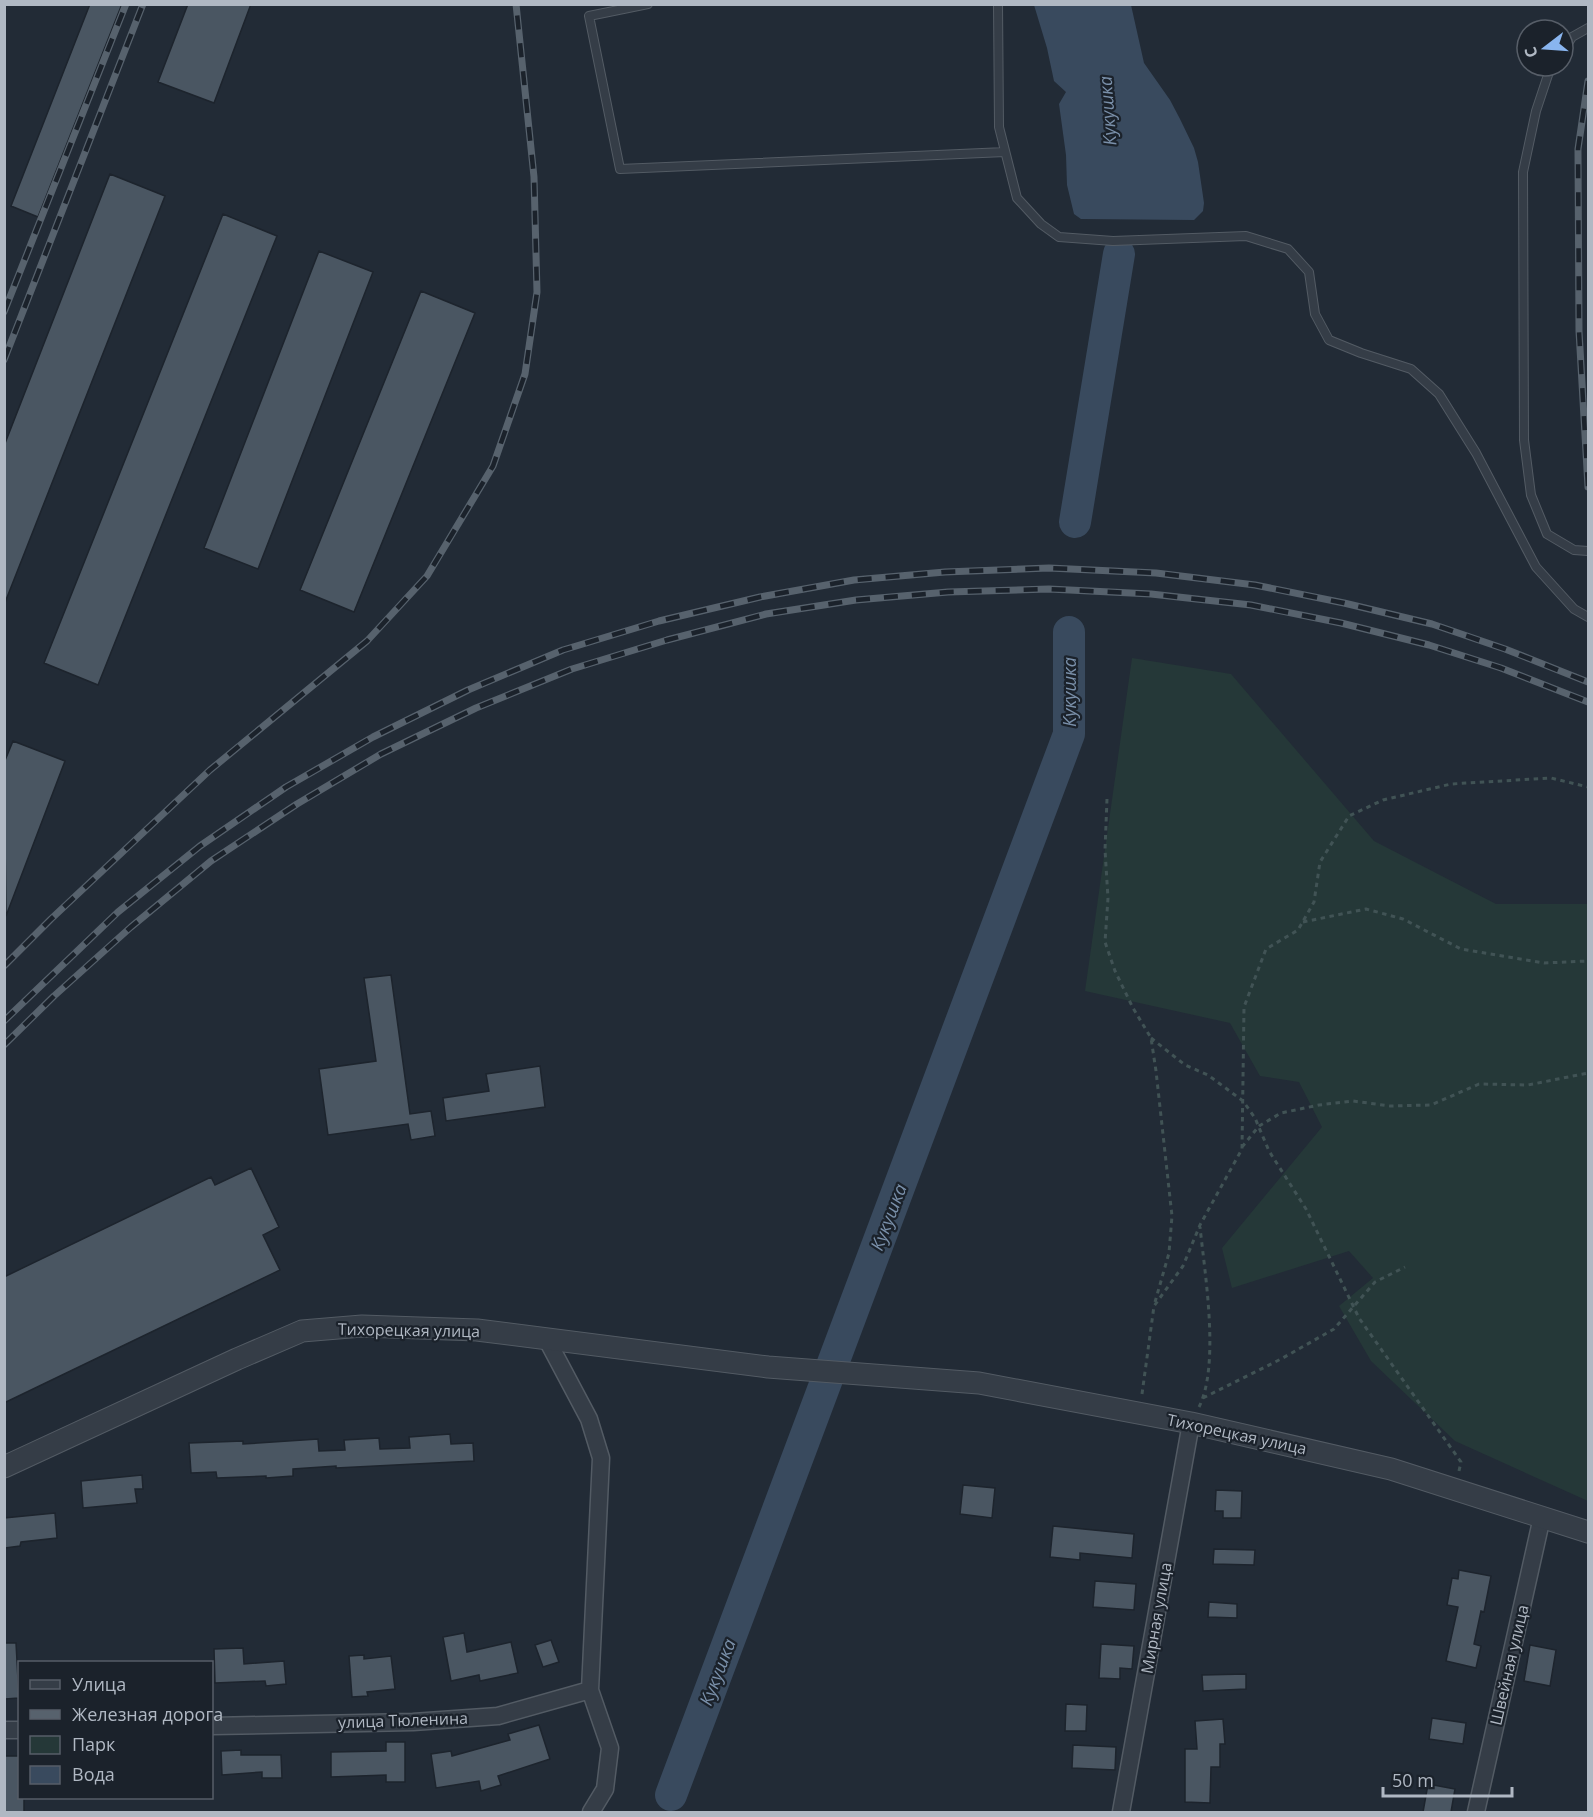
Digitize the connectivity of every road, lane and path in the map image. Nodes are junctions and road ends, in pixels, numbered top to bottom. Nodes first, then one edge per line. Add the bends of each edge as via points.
1 (648, 4) edge
2 (998, 4) edge
3 (1547, 78) edge
4 (1005, 152) junction
5 (1588, 551) edge
6 (1588, 617) edge
7 (1588, 787) edge
8 (1107, 799) dead end
9 (1303, 922) junction
10 (1588, 962) edge
11 (1151, 1038) junction
12 (1588, 1073) edge
13 (1242, 1101) junction
14 (1259, 1126) junction
15 (1242, 1149) junction
16 (1200, 1225) junction
17 (1405, 1267) dead end
18 (1154, 1306) junction
19 (1353, 1306) junction
20 (546, 1338) junction
21 (1203, 1398) junction
22 (1140, 1413) junction
23 (1191, 1423) junction
24 (4, 1467) edge
25 (1455, 1489) junction
26 (1542, 1517) junction
27 (1588, 1532) edge
28 (590, 1690) junction
29 (213, 1726) edge
30 (591, 1812) edge
31 (1121, 1812) edge
32 (1476, 1812) edge

1 - 4 lane via 589,16 620,169
2 - 4 lane via 999,127
3 - 5 lane via 1523,172 1524,440 1531,495 1547,534 1574,550
4 - 6 lane via 1017,198 1059,237 1113,241 1246,236 1288,249 1309,272 1315,314 1329,340 1411,369 1439,394 1476,453 1536,567 1575,609
7 - 9 path via 1551,778 1451,784 1383,800 1349,816 1320,862 1314,902
8 - 11 path via 1105,942 1115,971
9 - 10 path via 1366,909 1403,919 1461,949 1544,963
9 - 13 path via 1298,930 1266,949 1244,1007
11 - 13 path
11 - 18 path via 1172,1216 1169,1253
12 - 14 path via 1528,1085 1479,1084 1431,1105 1390,1106 1353,1101 1319,1105 1281,1113
13 - 14 path
13 - 15 path
14 - 15 path
14 - 19 path via 1269,1151 1306,1209
15 - 16 path
16 - 18 path via 1183,1266
16 - 21 path via 1208,1300 1209,1367
17 - 19 path via 1375,1282
18 - 22 path
19 - 21 path via 1334,1329
19 - 25 path via 1461,1462
20 - 22 street, Тихорецкая улица via 768,1367 979,1383
20 - 24 street, Тихорецкая улица via 477,1330 373,1326 302,1331
20 - 28 street via 589,1419 601,1458
21 - 23 path
22 - 23 street, Тихорецкая улица
23 - 25 street, Тихорецкая улица via 1391,1469
23 - 31 street, Мирная улица
25 - 26 street, Тихорецкая улица
26 - 27 street, Тихорецкая улица
26 - 32 street, Швейная улица
28 - 29 street, улица Тюленина via 498,1716 413,1722
28 - 30 street via 610,1748 604,1789

